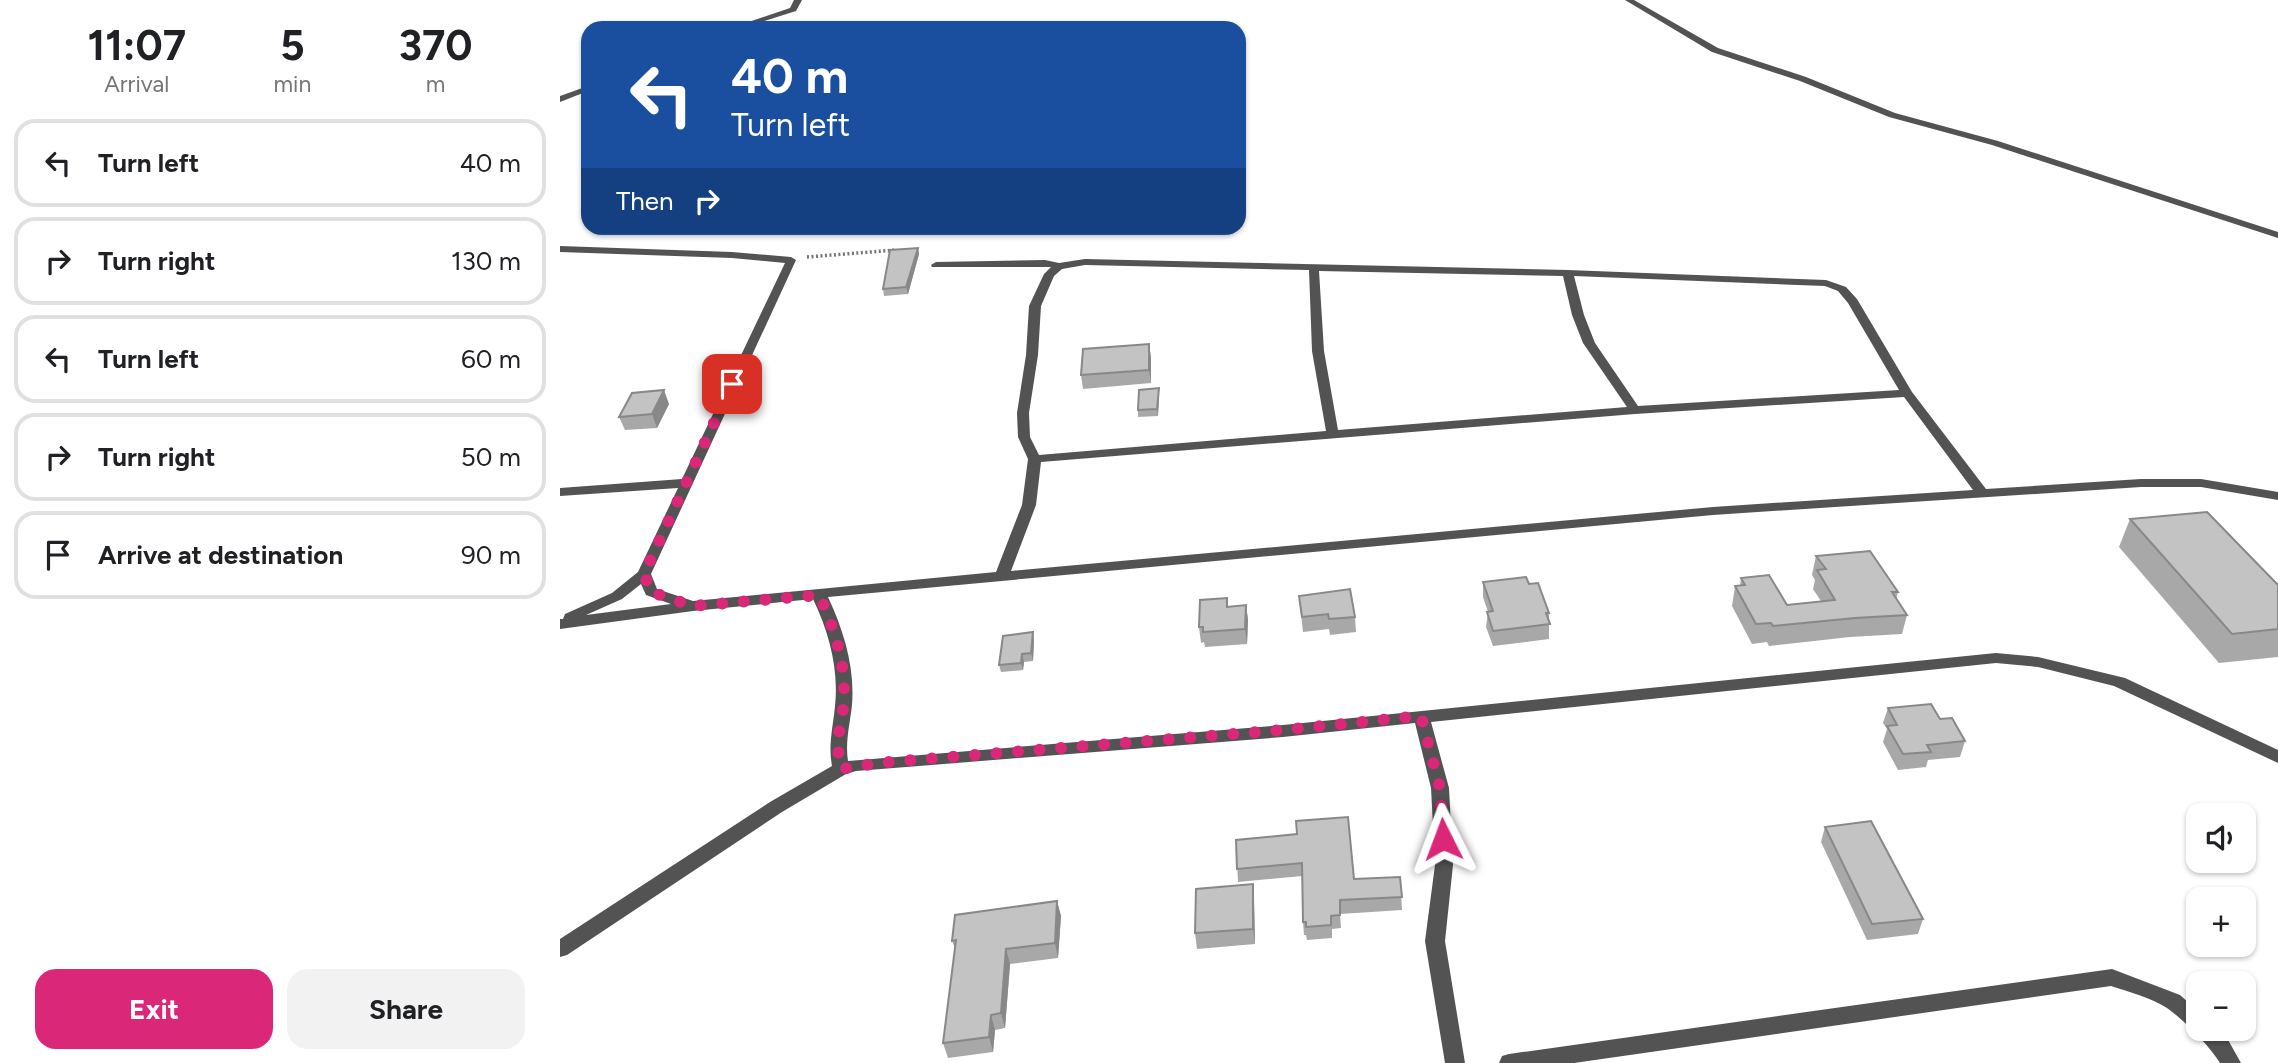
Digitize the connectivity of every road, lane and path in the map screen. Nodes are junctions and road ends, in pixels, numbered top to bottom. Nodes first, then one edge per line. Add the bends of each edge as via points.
1 (799, 0) edge
2 (1629, 0) edge
3 (757, 21) edge
4 (581, 92) edge
5 (560, 99) edge
6 (2278, 235) edge
7 (560, 249) edge
8 (902, 250) edge
9 (791, 260) junction
10 (936, 265) dead end
11 (1059, 266) junction
12 (1314, 268) junction
13 (1568, 273) junction
14 (1907, 393) junction
15 (1635, 410) junction
16 (1333, 436) junction
17 (1035, 459) junction
18 (685, 484) junction
19 (560, 492) edge
20 (1983, 494) junction
21 (2278, 496) edge
22 (644, 574) junction
23 (1001, 577) junction
24 (819, 595) junction
25 (693, 606) junction
26 (560, 623) edge
27 (1421, 716) junction
28 (2278, 757) edge
29 (841, 769) junction
30 (560, 949) edge
31 (2186, 1013) edge
32 (2216, 1041) edge
33 (1455, 1063) edge
34 (1509, 1063) edge
35 (2231, 1063) edge

1 - 3 street via 793,9
2 - 6 street via 1715,50 1892,115 1994,143
4 - 5 street
7 - 9 street
8 - 9 path via 828,253
9 - 18 street
10 - 11 street
11 - 12 street via 1085,262
11 - 17 street via 1049,274 1035,306 1023,414 1024,436
12 - 13 street
12 - 16 street via 1318,351
13 - 14 street via 1834,285 1853,301
13 - 15 street via 1589,343
14 - 15 street
14 - 20 street
15 - 16 street
16 - 17 street
17 - 23 street via 1029,505
18 - 19 street
18 - 22 street
20 - 21 street via 2165,483
20 - 23 street via 1713,511
22 - 25 street via 651,592
22 - 26 street via 617,596
23 - 24 street
24 - 25 street
24 - 29 street via 832,622 843,682 836,740
25 - 26 street
27 - 28 street via 1996,659 2038,662 2119,682
27 - 29 street
27 - 33 street via 1440,788 1444,865 1436,941
29 - 30 street
31 - 34 street via 2173,1001 2112,977
32 - 35 street

